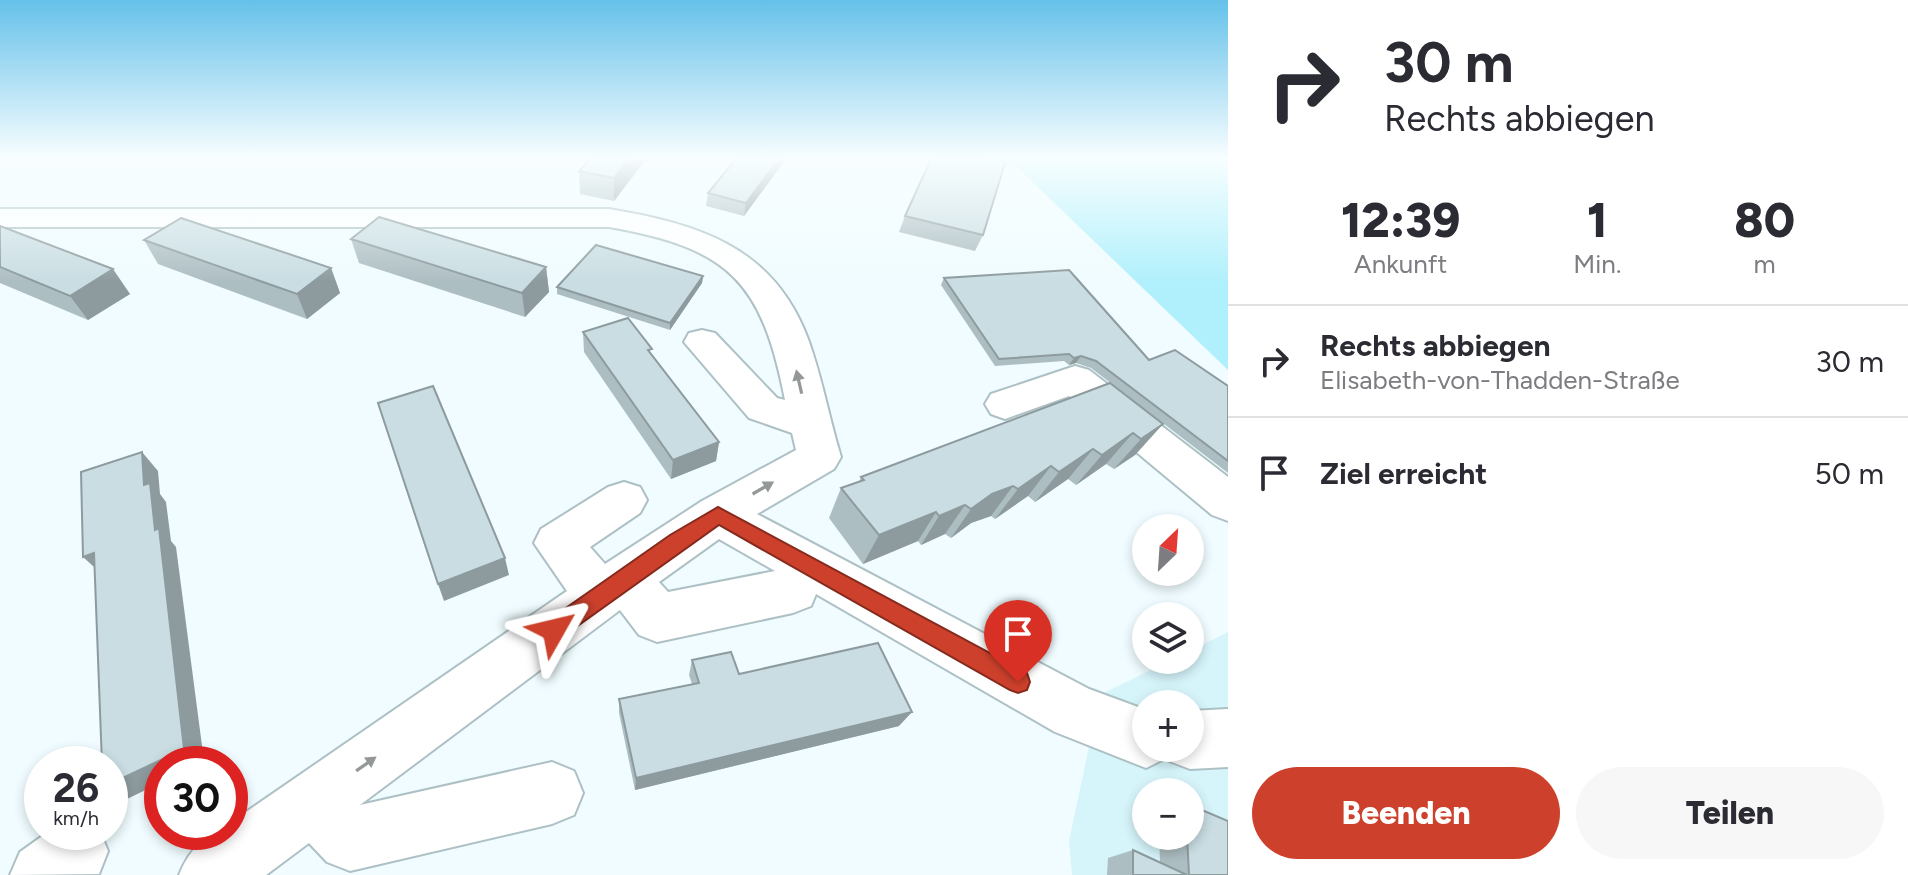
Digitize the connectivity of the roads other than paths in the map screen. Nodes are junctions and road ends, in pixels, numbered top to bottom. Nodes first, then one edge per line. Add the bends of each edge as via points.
1 (0, 218) edge
2 (702, 342) dead end
3 (1005, 404) dead end
4 (814, 440) junction
5 (624, 500) dead end
6 (1228, 502) edge
7 (718, 515) junction
8 (612, 586) junction
9 (793, 590) dead end
10 (1132, 734) edge
11 (1228, 738) edge
12 (1204, 739) edge
13 (552, 793) dead end
14 (311, 802) junction
15 (212, 875) edge

4 -> 1 street via 789,336 763,285 724,253 672,231 609,218
2 - 4 street via 763,408
3 - 6 street via 1075,380
7 -> 4 street
5 - 8 street via 558,543
7 - 8 street
7 - 10 street via 1075,712
8 - 9 street via 657,618
14 -> 8 street
11 - 12 street
13 - 14 street via 350,839
14 - 15 street

